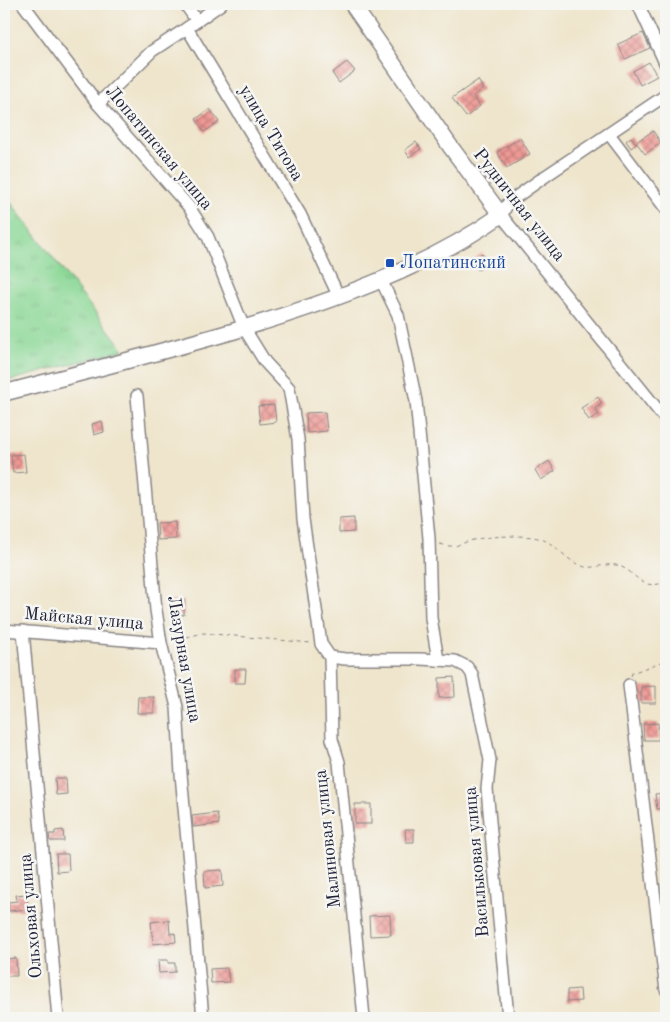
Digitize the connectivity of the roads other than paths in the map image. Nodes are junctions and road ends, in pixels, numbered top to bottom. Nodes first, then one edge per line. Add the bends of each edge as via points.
1 (23, 4) edge
2 (185, 4) edge
3 (221, 4) edge
4 (352, 4) edge
5 (638, 4) edge
6 (197, 21) junction
7 (187, 28) junction
8 (666, 65) edge
9 (666, 95) edge
10 (98, 104) junction
11 (609, 134) junction
12 (666, 209) edge
13 (501, 215) junction
14 (381, 280) junction
15 (339, 297) junction
16 (244, 328) junction
17 (4, 394) edge
18 (137, 396) dead end
19 (666, 420) edge
20 (4, 630) edge
21 (23, 631) junction
22 (161, 643) junction
23 (330, 657) junction
24 (438, 660) junction
25 (629, 685) road end
26 (666, 990) edge
27 (58, 1018) edge
28 (203, 1018) edge
29 (364, 1018) edge
30 (508, 1018) edge

1 - 10 street, Лопатинская улица
2 - 6 street
3 - 6 street
4 - 13 main road, Рудничная улица
5 - 8 street
6 - 7 street
7 - 10 street via 152,51
7 - 15 street, улица Титова via 300,214
9 - 11 street
10 - 16 street, Лопатинская улица via 189,206 208,237
11 - 12 street
11 - 13 street via 509,202
13 - 14 main road via 459,242
13 - 19 street, Рудничная улица
14 - 15 main road
14 - 24 street via 398,315 416,401 429,538 431,618
15 - 16 main road
16 - 17 main road
16 - 23 street, Лопатинская улица via 265,362 289,388 298,439 303,519 321,644
18 - 22 street, Лазурная улица
20 - 21 street, Майская улица
21 - 22 street, Майская улица
21 - 27 street, Ольховая улица
22 - 28 street, Лазурная улица via 177,707
23 - 24 street
23 - 29 street, Малиновая улица via 332,739 339,762
24 - 30 street, Васильковая улица via 455,661 467,667 472,674 490,760 487,789
25 - 26 street

